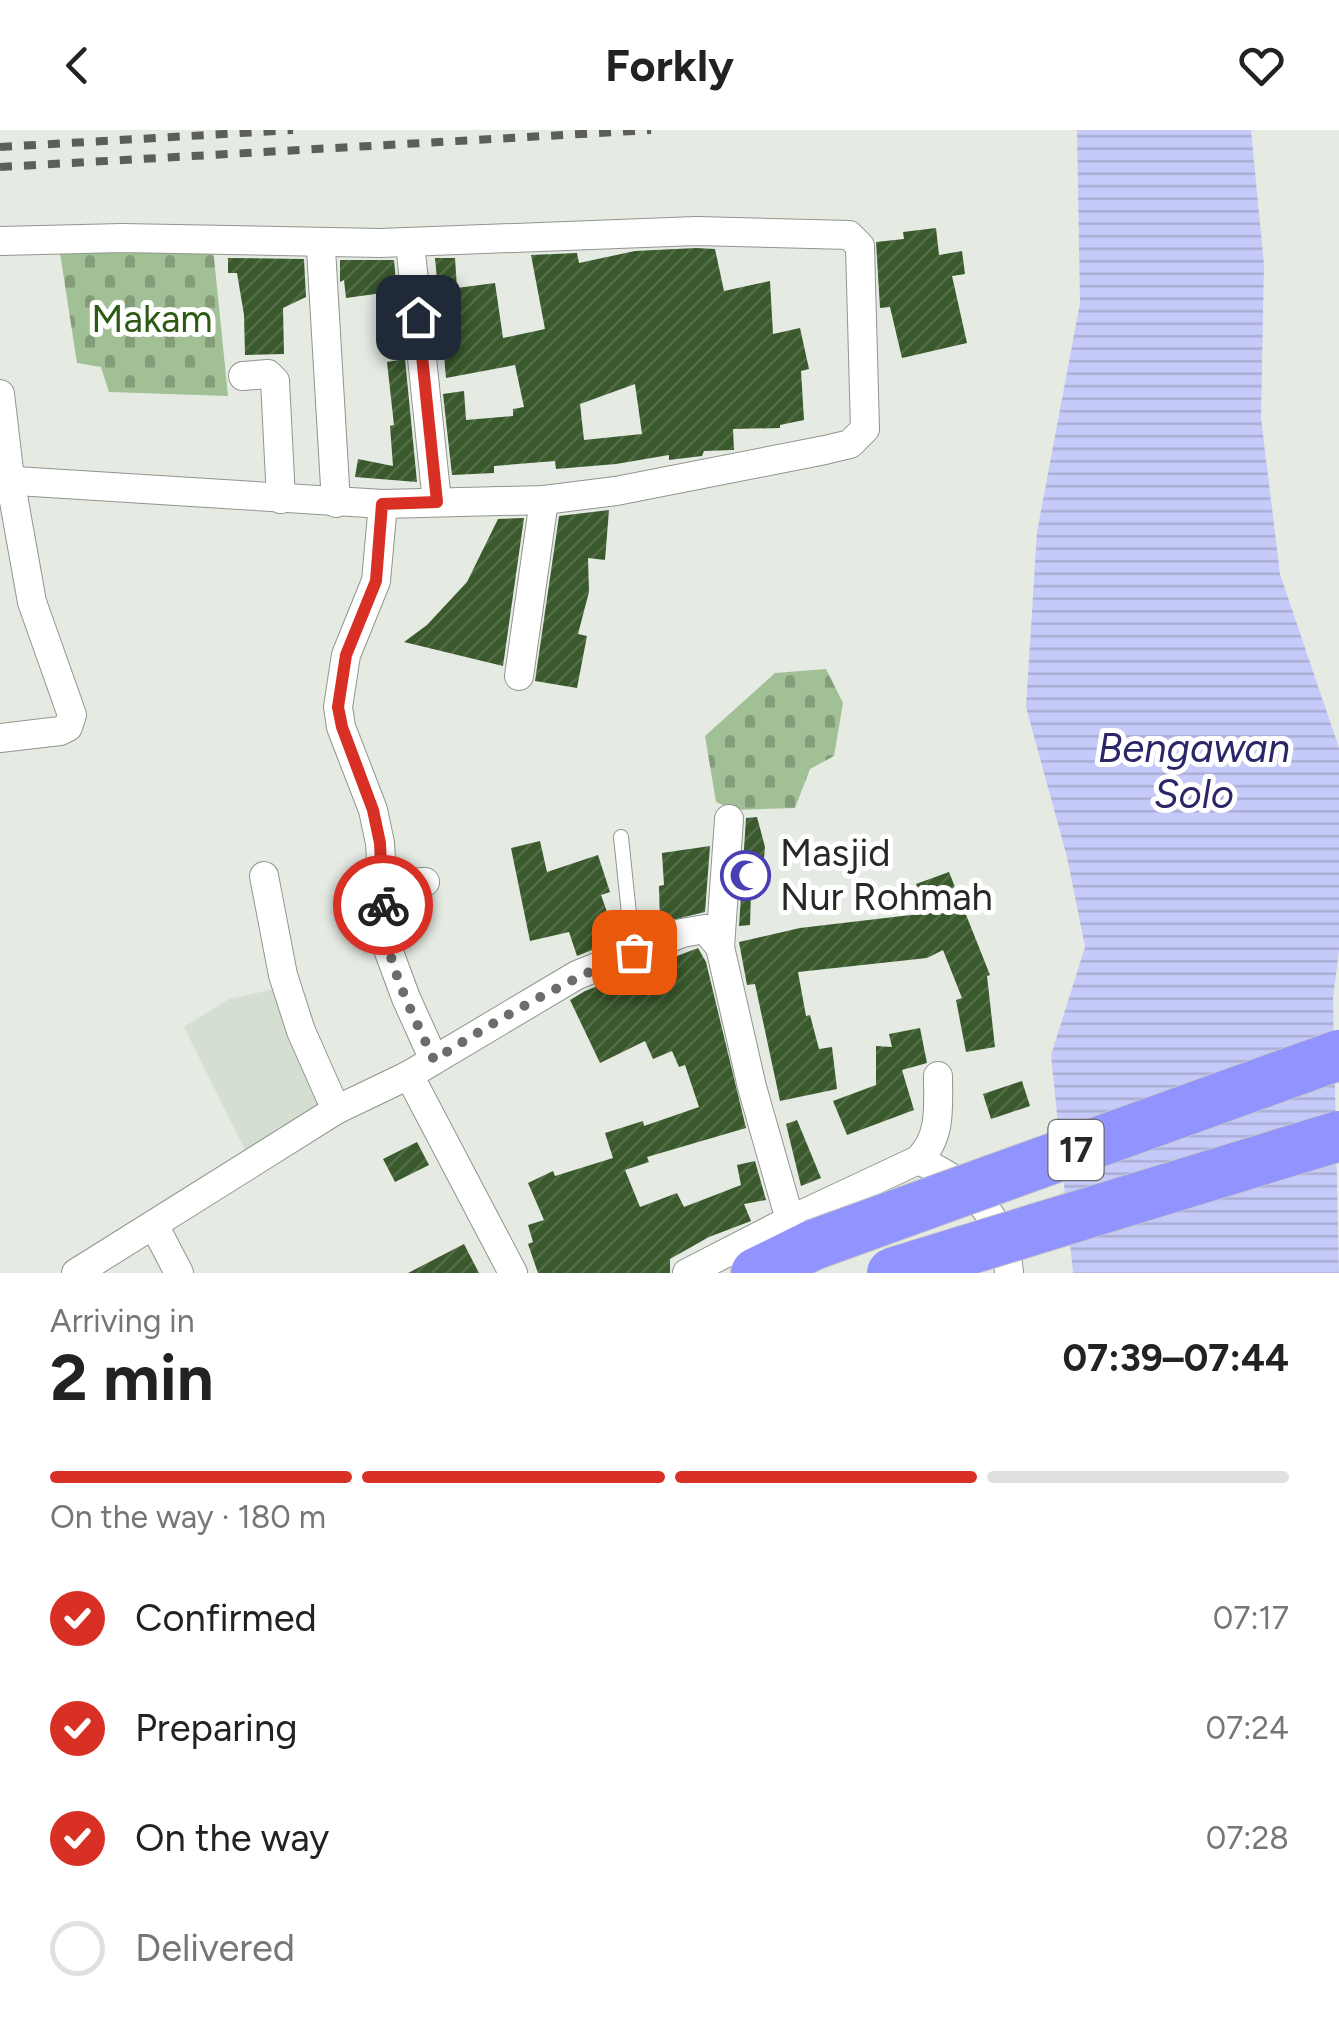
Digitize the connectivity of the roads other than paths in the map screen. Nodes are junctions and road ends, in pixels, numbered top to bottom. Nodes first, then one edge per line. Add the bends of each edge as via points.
1 (0, 241) edge
2 (410, 242) junction
3 (321, 249) dead end
4 (244, 376) dead end
5 (0, 394) edge
6 (5, 479) edge
7 (282, 499) junction
8 (544, 500) junction
9 (336, 502) junction
10 (437, 502) junction
11 (382, 504) junction
12 (519, 676) dead end
13 (0, 738) edge
14 (729, 819) dead end
15 (621, 837) dead end
16 (264, 876) dead end
17 (425, 882) dead end
18 (383, 883) junction
19 (720, 948) junction
20 (634, 952) junction
21 (1339, 1055) edge
22 (434, 1060) junction
23 (408, 1075) junction
24 (938, 1076) dead end
25 (336, 1110) junction
26 (1339, 1136) edge
27 (918, 1160) junction
28 (154, 1225) junction
29 (802, 1232) junction
30 (76, 1273) edge
31 (179, 1273) edge
32 (513, 1273) edge
33 (687, 1273) edge
34 (756, 1273) edge
35 (892, 1273) edge
36 (1008, 1273) edge

1 - 2 street
2 - 8 street via 696,231 850,235 860,246 860,437 825,450
2 - 10 street
3 - 9 street
4 - 7 street via 268,374 275,381
5 - 6 street
6 - 7 street
6 - 13 street via 32,602 72,715 60,731
7 - 9 street
8 - 10 street
8 - 12 street
9 - 11 street
10 - 11 street
11 - 18 street via 376,581 342,668 338,707 373,810
14 - 19 street
15 - 20 lane
16 - 25 street via 283,975
17 - 18 street
18 - 22 street via 386,944
19 - 20 street via 705,929
19 - 29 street via 752,1087
20 - 22 street via 502,1016
21 - 29 highway, 17, bridge
22 - 23 street
23 - 25 street
23 - 32 street
24 - 27 street via 937,1129
25 - 28 street
26 - 35 highway, 17, bridge
27 - 29 street
27 - 36 street via 967,1186 986,1208 999,1228
28 - 30 street
28 - 31 street
29 - 33 street
29 - 34 highway, 17

